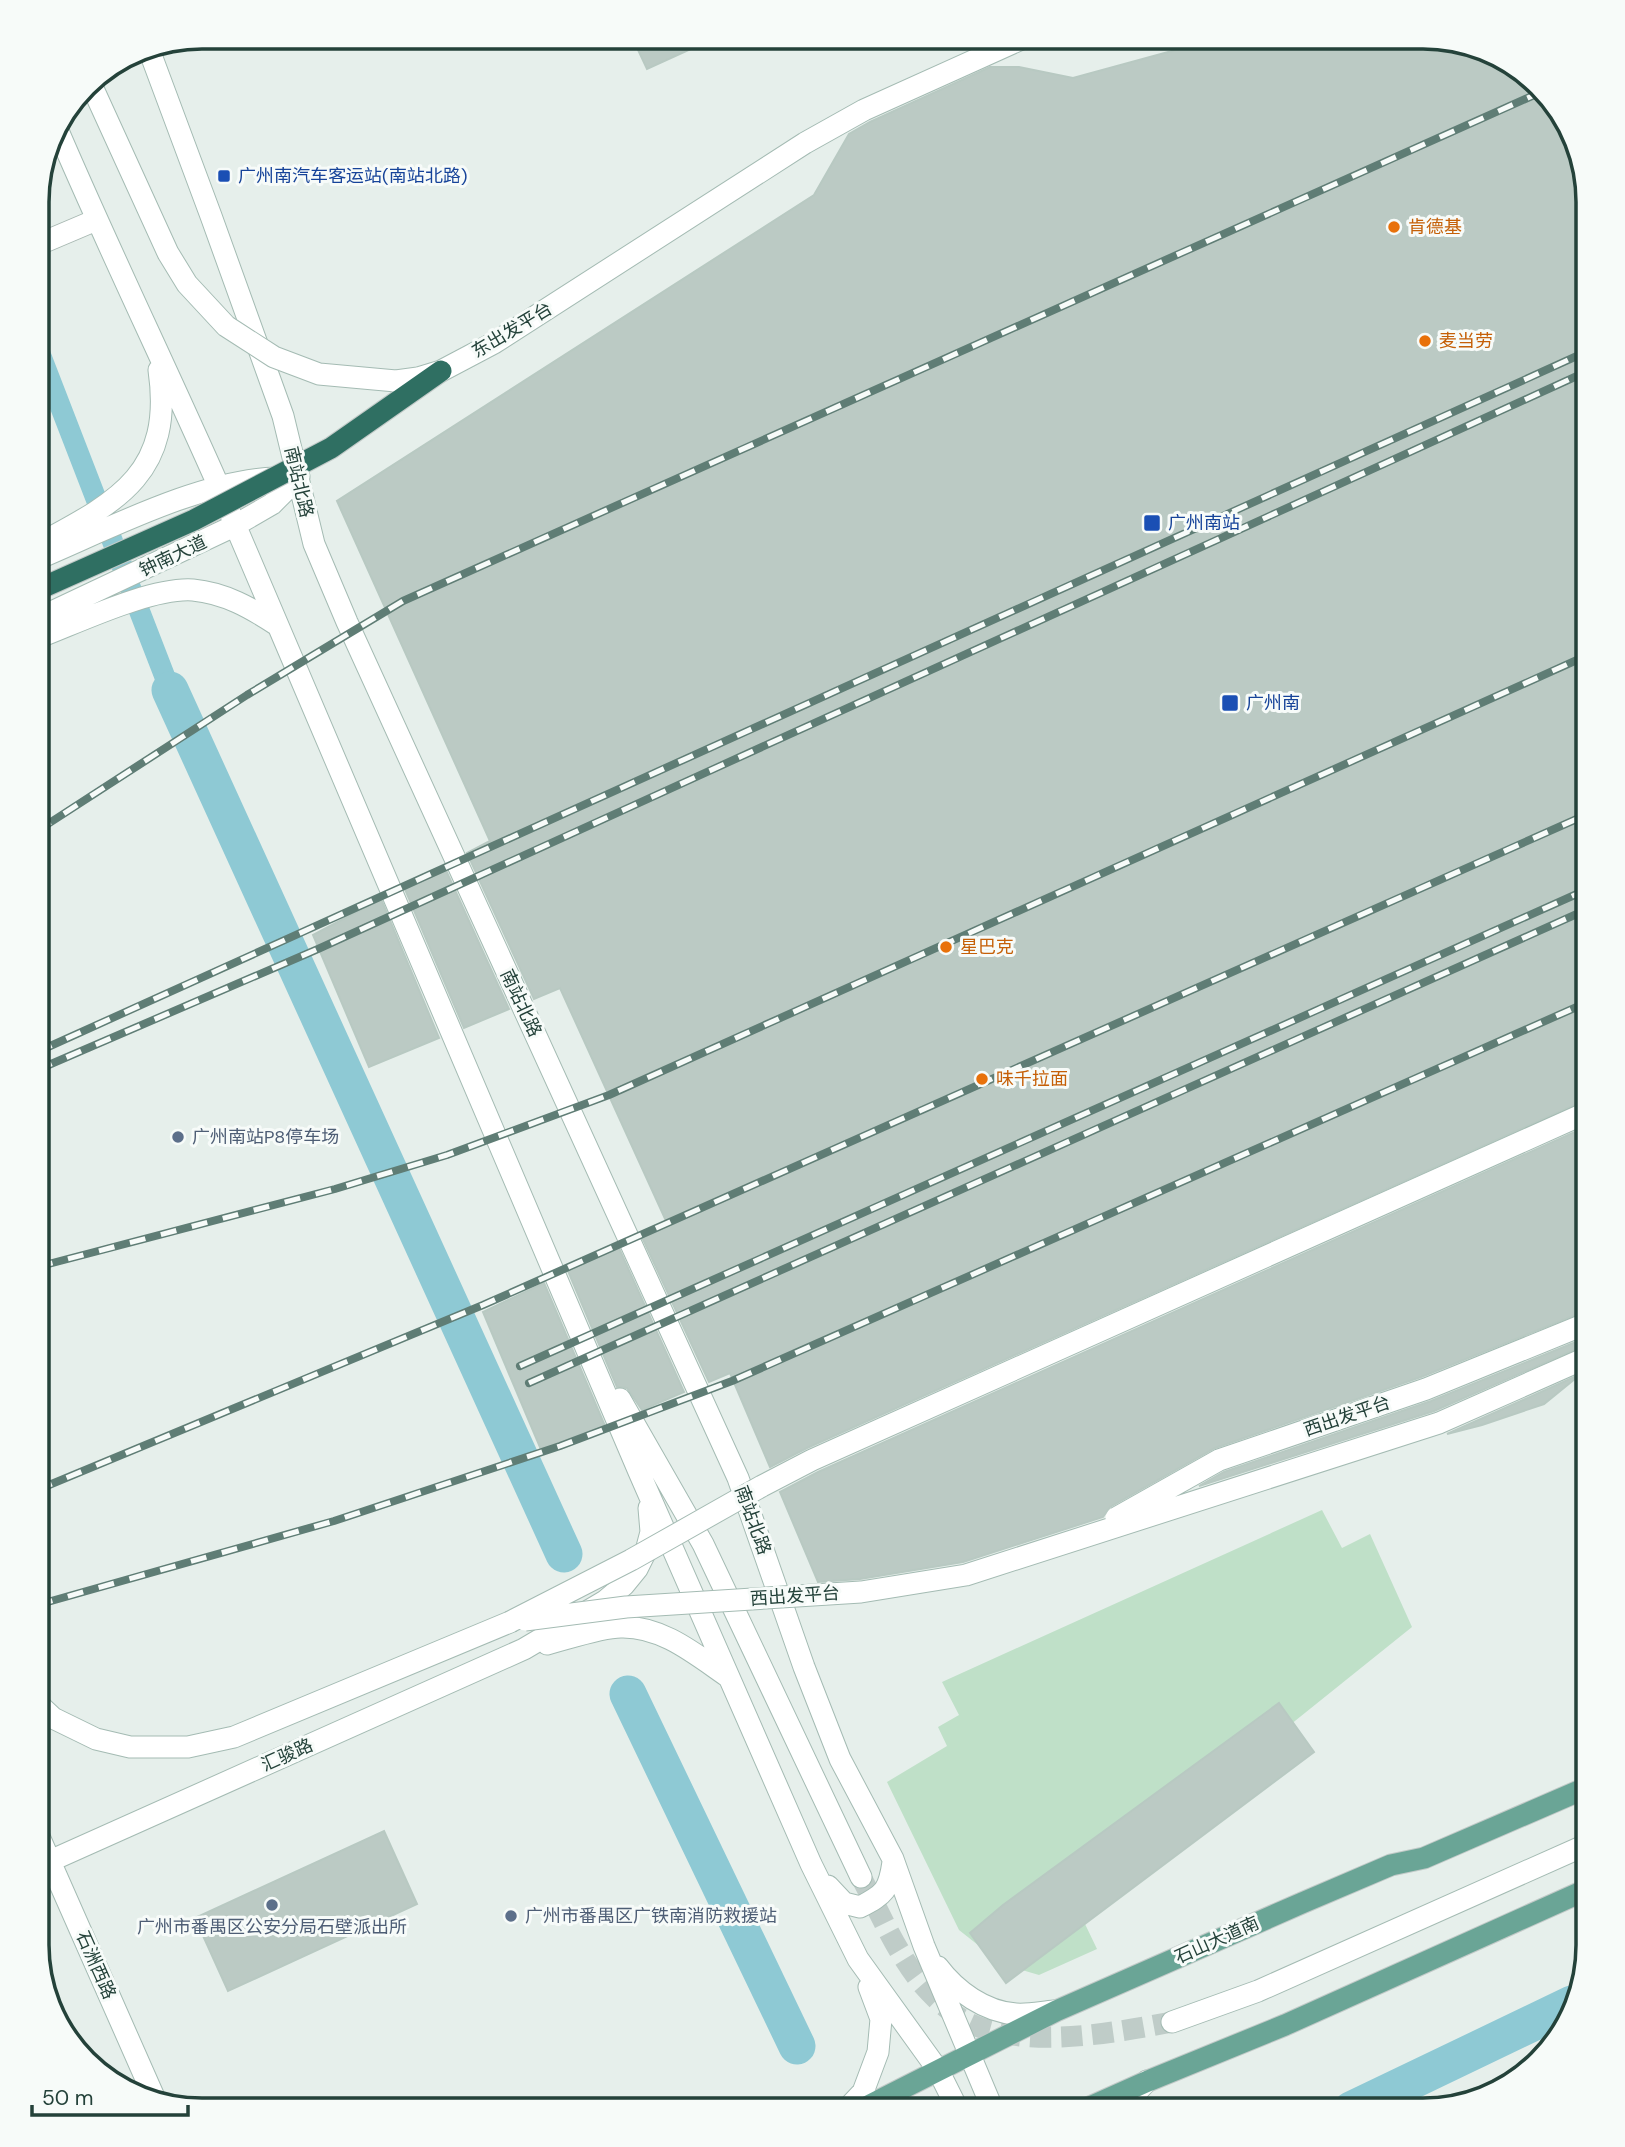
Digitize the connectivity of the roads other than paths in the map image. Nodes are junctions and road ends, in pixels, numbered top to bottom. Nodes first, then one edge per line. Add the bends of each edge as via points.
1 (999, 49) edge
2 (152, 57) edge
3 (95, 93) edge
4 (62, 140) edge
5 (96, 220) junction
6 (49, 241) edge
7 (156, 344) junction
8 (441, 372) junction
9 (299, 477) junction
10 (219, 487) junction
11 (234, 526) junction
12 (65, 539) junction
13 (49, 542) edge
14 (49, 550) edge
15 (49, 585) edge
16 (84, 609) junction
17 (49, 613) edge
18 (277, 625) junction
19 (49, 631) edge
20 (1576, 1117) edge
21 (569, 1309) junction
22 (1576, 1328) edge
23 (1576, 1362) edge
24 (639, 1472) junction
25 (1074, 1542) junction
26 (510, 1622) junction
27 (524, 1649) junction
28 (728, 1678) junction
29 (49, 1714) edge
30 (1576, 1793) edge
31 (1576, 1849) edge
32 (893, 1859) junction
33 (50, 1861) joint
34 (819, 1877) junction
35 (861, 1877) tunnel mouth
36 (1576, 1894) edge
37 (924, 1946) junction
38 (858, 1959) junction
39 (1056, 2011) junction
40 (1172, 2022) tunnel mouth
41 (969, 2054) junction
42 (938, 2070) junction
43 (1148, 2081) junction
44 (150, 2089) edge
45 (857, 2098) edge
46 (883, 2098) edge
47 (952, 2098) edge
48 (988, 2098) edge
49 (1110, 2098) edge
50 (1132, 2098) edge

1 - 8 street, 东出发平台, bridge via 864,110 805,143 505,336
2 - 9 street, 南站北路 via 283,416
3 - 8 street, 东出发平台, bridge via 169,253 187,285 226,326 274,357 319,374 396,381
4 - 5 street
5 - 6 street
5 - 7 street
7 - 10 street
7 - 12 street via 163,398 155,444 139,476
8 - 15 highway, bridge via 331,448 194,520
9 - 10 street via 242,480
9 - 11 street, 钟南大道 via 272,503
9 - 32 street, 南站北路 via 314,544 347,622 738,1479 840,1759
10 - 11 street
10 - 12 street
11 - 16 street, 钟南大道 via 161,562
11 - 18 street
12 - 13 street
12 - 14 street
16 - 17 street, 钟南大道
16 - 18 street via 192,590 250,607
16 - 19 street
18 - 21 street
20 - 26 street, bridge via 812,1460
21 - 24 street
21 - 35 street via 703,1544
22 - 25 street, 西出发平台, bridge via 1426,1389 1219,1460
23 - 25 street, 西出发平台, bridge via 1439,1423
24 - 27 street via 651,1532 637,1569 605,1601
24 - 28 street
25 - 26 street, 西出发平台, bridge via 966,1575 861,1592 626,1607
26 - 29 street via 234,1737 188,1747 130,1746 96,1739
27 - 28 street via 619,1626 647,1630 690,1650
27 - 33 street, 汇骏路
28 - 34 street
30 - 39 main road, 石山大道南 via 1424,1858 1391,1866 1315,1897
31 - 40 street via 1258,1991
32 - 34 street via 890,1884 860,1907 844,1903
32 - 37 street, 南站北路
33 - 44 street, 石洲西路
34 - 38 street
36 - 43 main road via 1286,2025
37 - 39 street via 949,1981 969,1997 1016,2014
37 - 41 street
38 - 42 street
38 - 45 street via 881,2019 878,2052
39 - 41 main road, 石山大道南
41 - 42 main road, 石山大道南
41 - 48 street
42 - 46 main road, 石山大道南
42 - 47 street
43 - 49 main road
43 - 50 street

